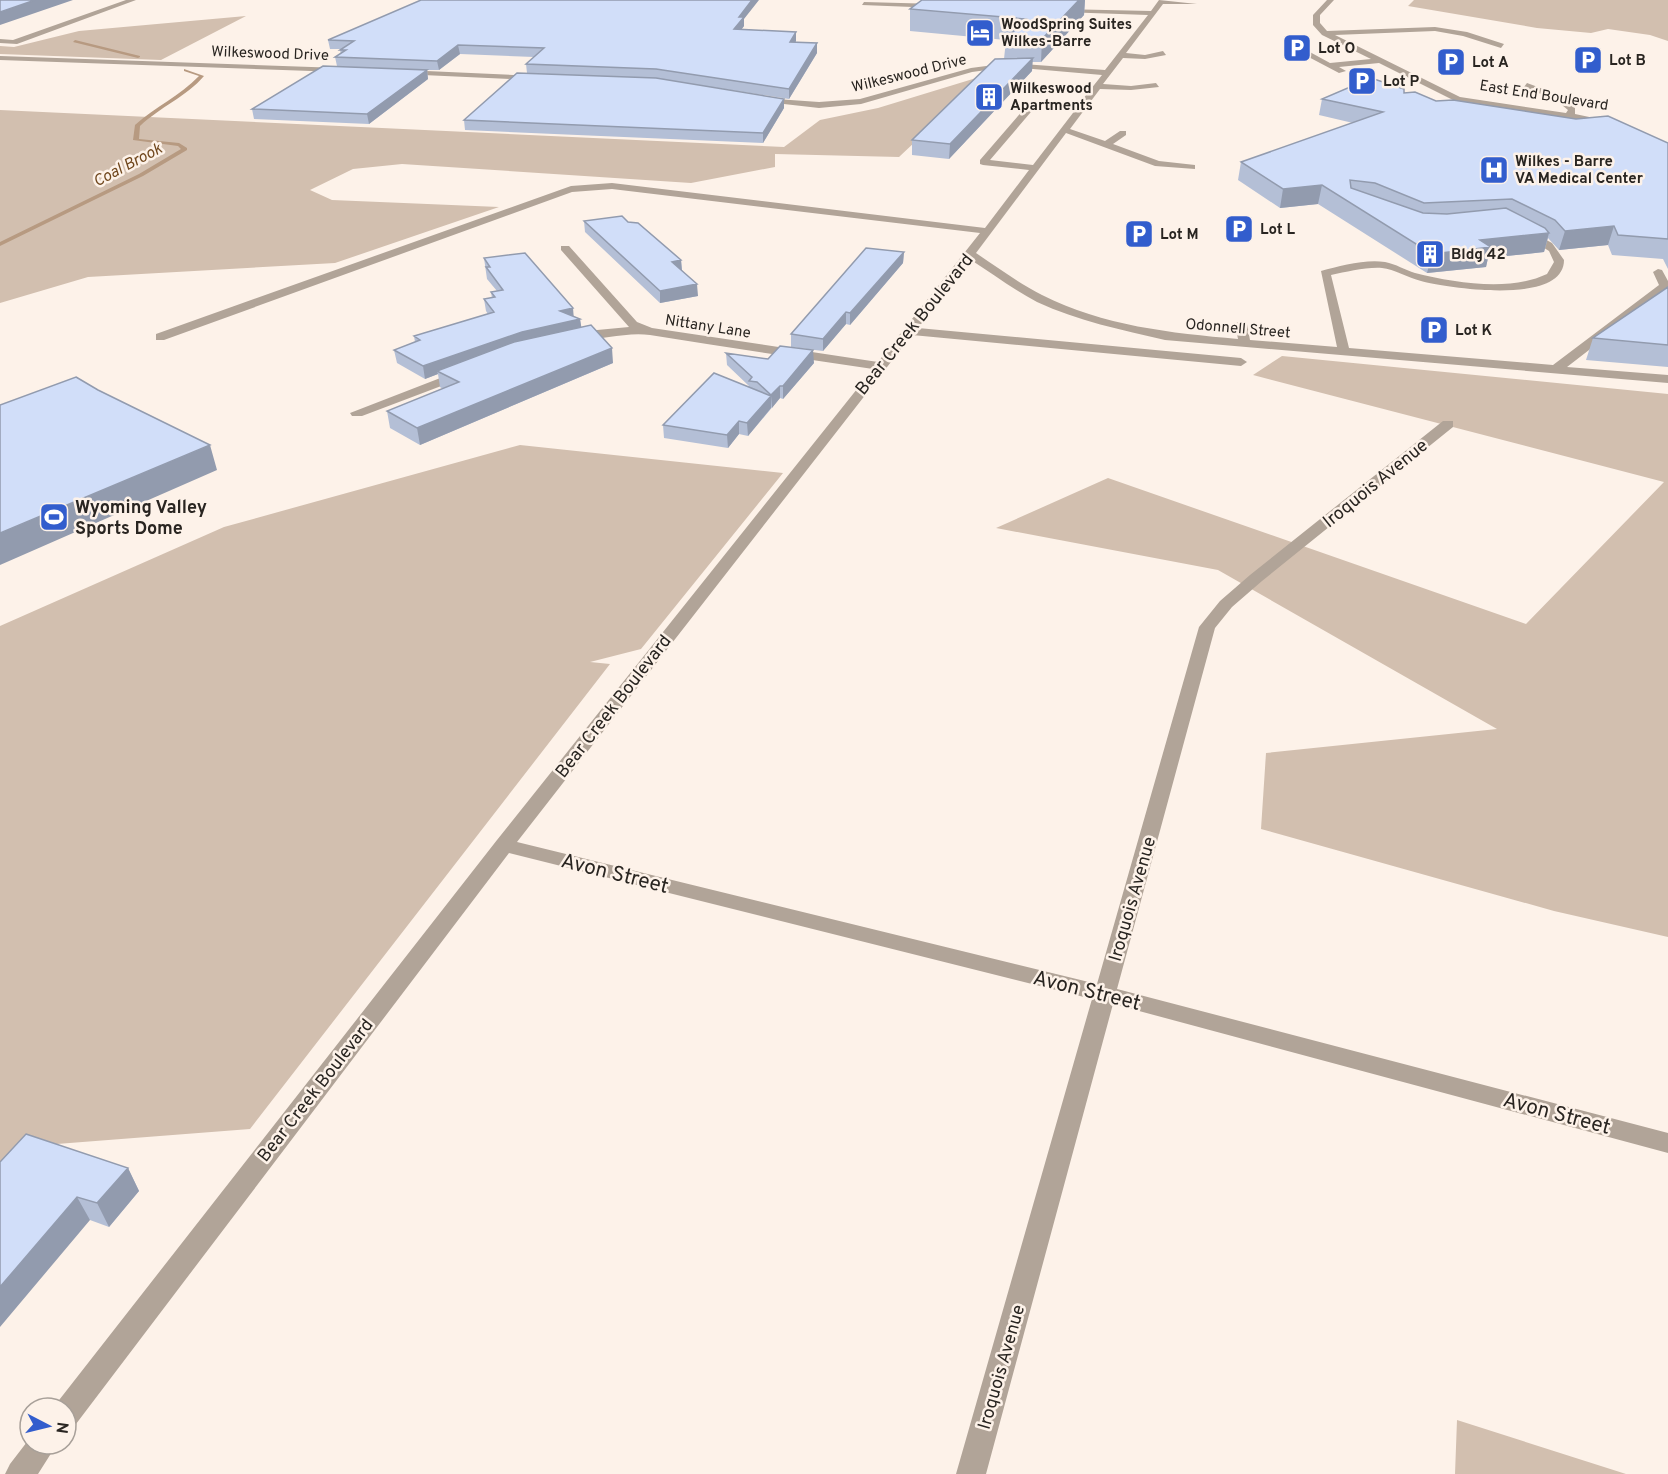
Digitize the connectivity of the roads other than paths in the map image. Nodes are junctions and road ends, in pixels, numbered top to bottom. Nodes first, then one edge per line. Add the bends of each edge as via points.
1 (133, 0) edge
2 (1331, 0) edge
3 (1163, 1) edge
4 (864, 4) dead end
5 (1194, 4) dead end
6 (951, 7) edge
7 (1052, 10) edge
8 (1153, 13) junction
9 (1402, 29) junction
10 (1362, 31) junction
11 (1325, 33) junction
12 (1416, 35) dead end
13 (1376, 38) dead end
14 (0, 41) edge
15 (1501, 46) dead end
16 (1164, 53) dead end
17 (1305, 53) dead end
18 (1120, 55) junction
19 (0, 58) edge
20 (1377, 61) junction
21 (1329, 65) junction
22 (345, 70) edge
23 (1342, 71) dead end
24 (390, 72) edge
25 (1107, 73) junction
26 (550, 79) edge
27 (1156, 85) dead end
28 (1527, 85) dead end
29 (1097, 86) junction
30 (750, 99) edge
31 (1458, 99) junction
32 (1437, 103) edge
33 (1080, 107) junction
34 (1570, 115) junction
35 (1620, 125) edge
36 (1063, 129) junction
37 (1123, 133) dead end
38 (1106, 145) junction
39 (1183, 158) dead end
40 (1158, 164) junction
41 (1192, 167) dead end
42 (1034, 168) junction
43 (1514, 225) edge
44 (988, 231) junction
45 (565, 248) dead end
46 (970, 254) junction
47 (1323, 269) junction
48 (1658, 272) dead end
49 (1310, 276) dead end
50 (1241, 324) dead end
51 (648, 331) junction
52 (909, 331) junction
53 (160, 338) dead end
54 (566, 339) edge
55 (1400, 343) dead end
56 (1245, 344) junction
57 (1471, 347) dead end
58 (1344, 352) junction
59 (1405, 357) junction
60 (1241, 362) dead end
61 (1476, 363) junction
62 (881, 366) junction
63 (475, 370) edge
64 (1555, 370) junction
65 (1668, 379) edge
66 (357, 413) dead end
67 (1448, 424) dead end
68 (504, 845) junction
69 (1105, 994) junction
70 (1668, 1143) edge
71 (78, 1398) edge
72 (34, 1456) edge
73 (20, 1474) edge
74 (971, 1474) edge

1 - 14 street via 14,42
2 - 11 street via 1317,15 1316,23
3 - 5 street
3 - 8 street, Bear Creek Boulevard
4 - 6 street
7 - 8 street
8 - 18 street, Bear Creek Boulevard
9 - 10 street
9 - 12 street
9 - 15 street via 1446,30
10 - 11 street
10 - 13 street
11 - 20 street, East End Boulevard
16 - 18 street via 1145,57
17 - 21 street
18 - 25 street, Bear Creek Boulevard
19 - 22 street, Wilkeswood Drive
20 - 21 street
20 - 31 street, East End Boulevard
21 - 23 street
24 - 26 street
25 - 29 street, Bear Creek Boulevard
25 - 30 street, Wilkeswood Drive via 1009,65 971,70 839,104
27 - 29 street
28 - 34 street via 1568,103
29 - 33 street, Bear Creek Boulevard
31 - 32 street
31 - 34 street, East End Boulevard
33 - 36 street, Bear Creek Boulevard
33 - 42 street via 1034,103 983,162
34 - 35 street, East End Boulevard
36 - 38 street
36 - 42 street, Bear Creek Boulevard
37 - 38 street
38 - 40 street
39 - 40 street
40 - 41 street
42 - 44 street, Bear Creek Boulevard
43 - 47 street via 1558,254 1560,262 1549,278 1513,285 1463,284 1409,275 1382,264
44 - 46 street, Bear Creek Boulevard
44 - 53 street via 591,186 536,200
45 - 51 street, Nittany Lane via 633,324
46 - 52 street, Bear Creek Boulevard
46 - 56 street, Odonnell Street via 1039,298 1073,313 1165,336
47 - 49 street
47 - 58 street
48 - 64 street via 1665,286
50 - 56 street
51 - 54 street via 604,331
51 - 62 street, Nittany Lane
52 - 60 street
52 - 62 street, Bear Creek Boulevard
55 - 59 street
56 - 58 street, Odonnell Street
57 - 61 street
58 - 59 street, Odonnell Street
59 - 61 street, Odonnell Street
61 - 64 street, Odonnell Street
62 - 68 street, Bear Creek Boulevard
63 - 66 street
64 - 65 street
67 - 69 street, Iroquois Avenue via 1256,578 1207,627
68 - 69 street, Avon Street
68 - 71 street, Bear Creek Boulevard
69 - 70 street, Avon Street
69 - 74 street, Iroquois Avenue
72 - 73 street

